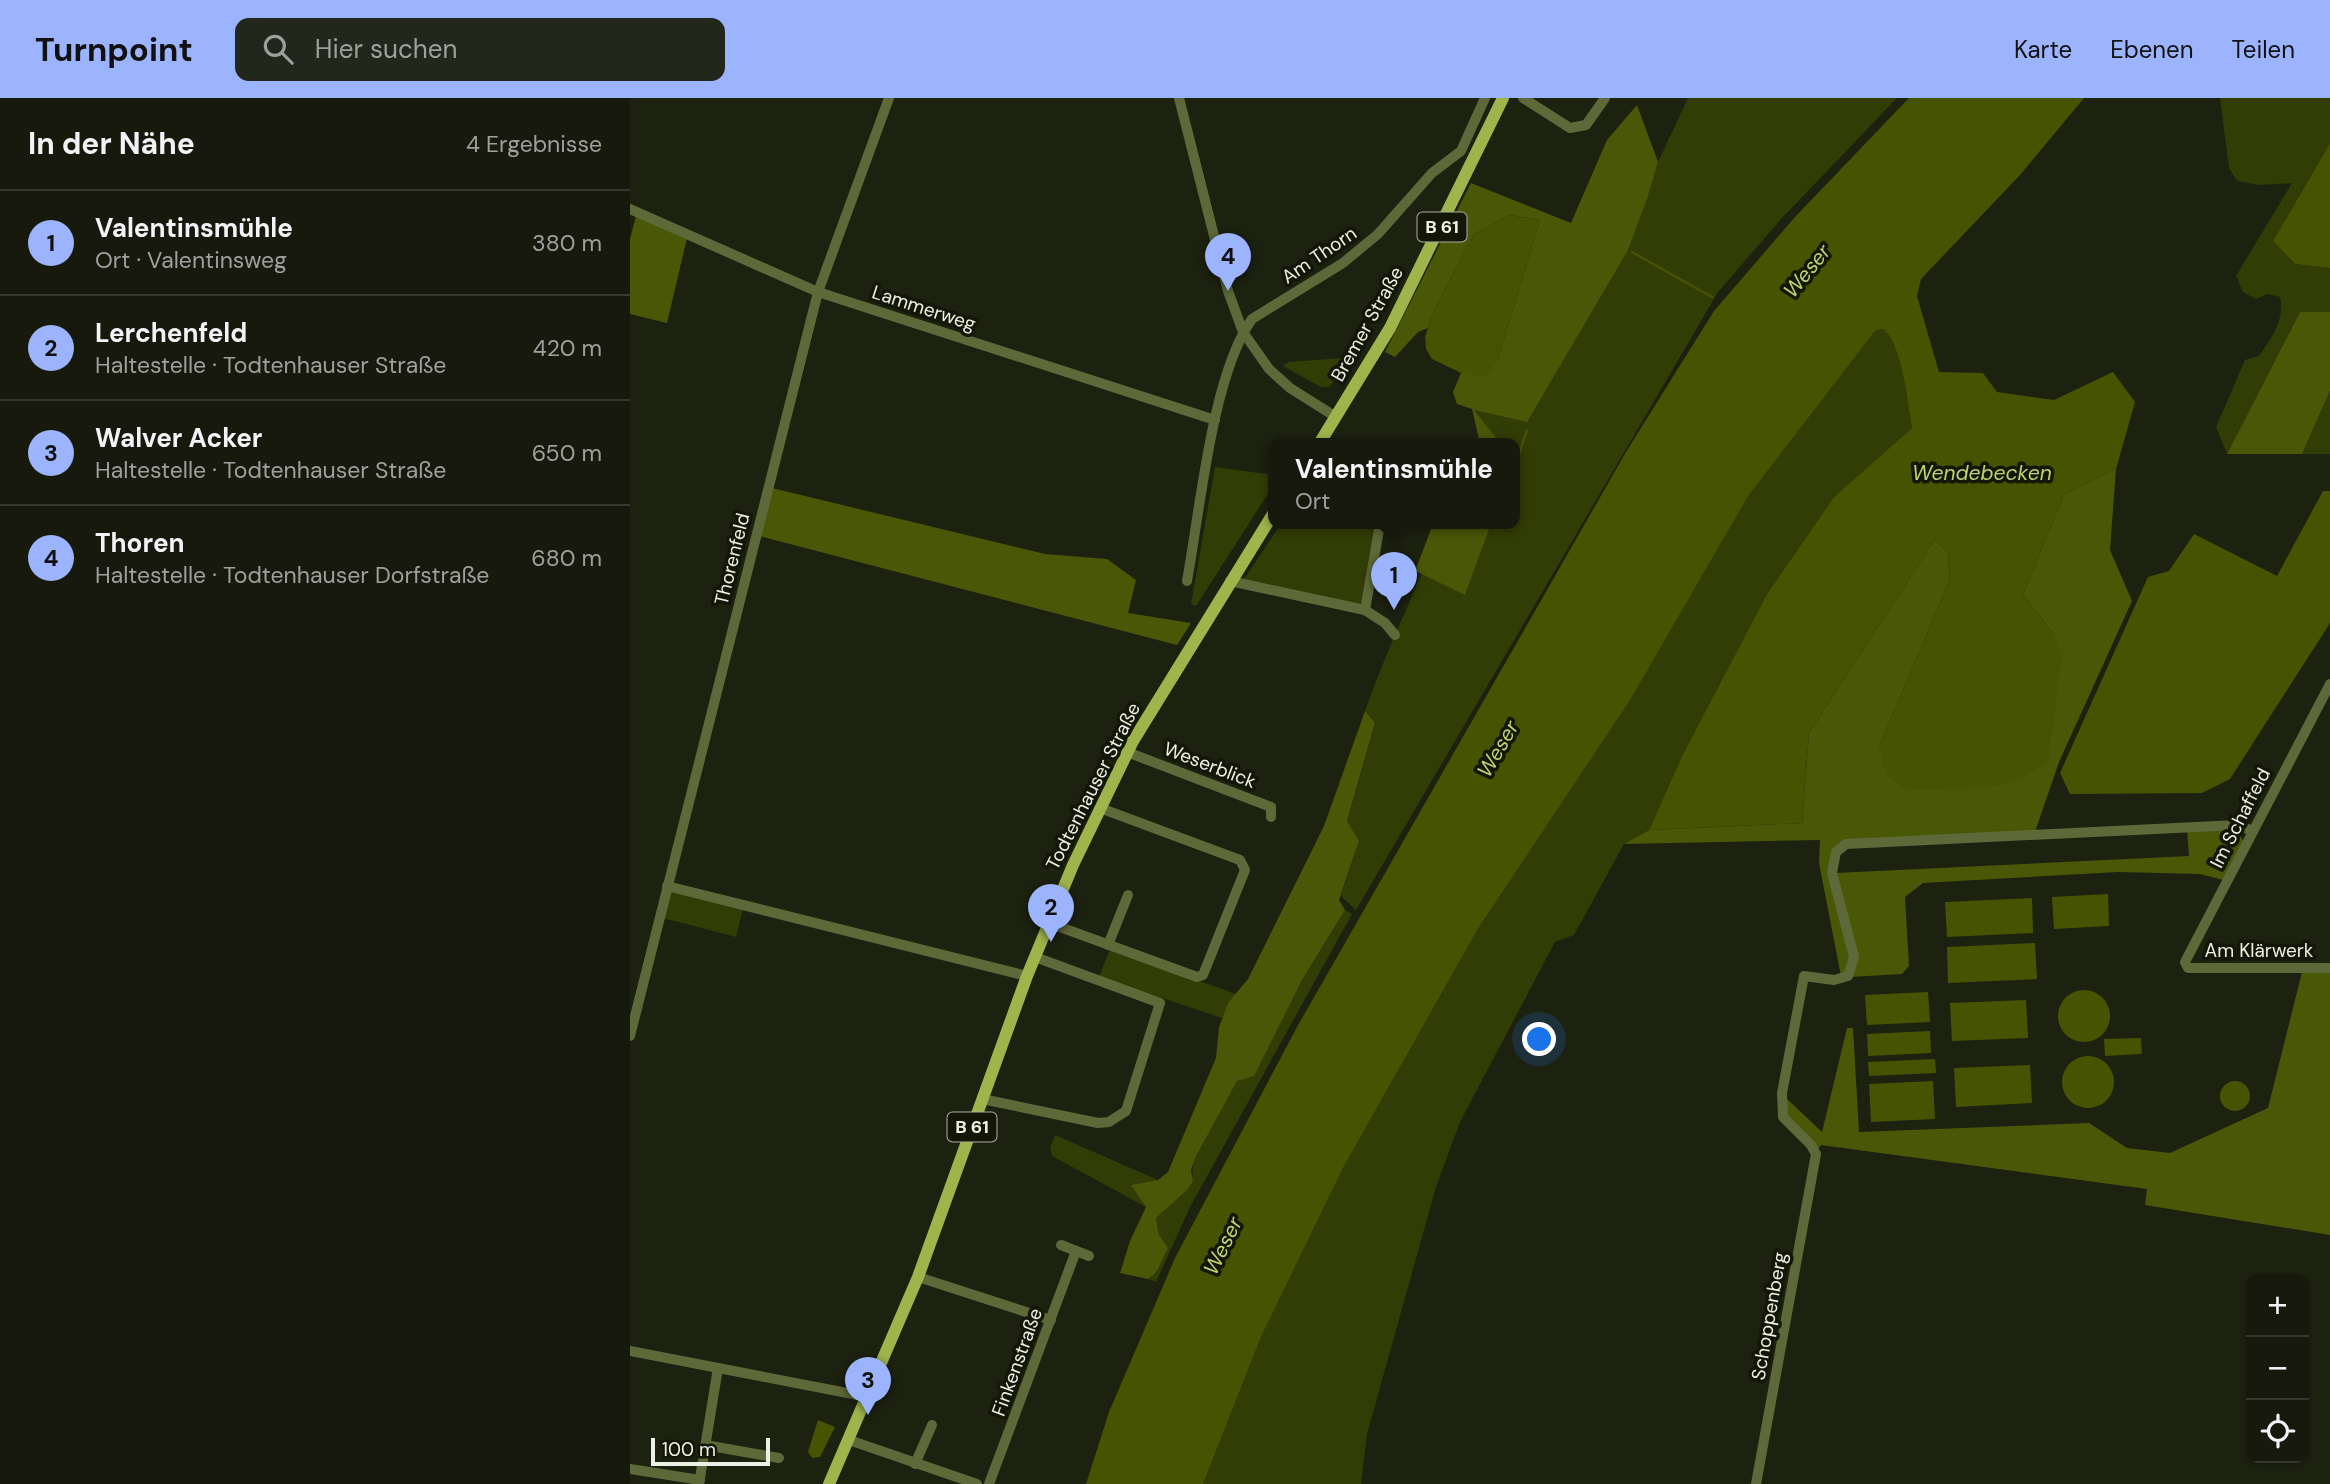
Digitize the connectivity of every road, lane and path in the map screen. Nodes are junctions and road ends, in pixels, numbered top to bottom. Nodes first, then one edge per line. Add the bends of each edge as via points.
1 (888, 98) edge
2 (1180, 98) edge
3 (1485, 98) edge
4 (1503, 98) edge
5 (1523, 98) edge
6 (1605, 98) edge
7 (630, 209) edge
8 (818, 292) junction
9 (1242, 332) junction
10 (1336, 417) junction
11 (1215, 420) junction
12 (1323, 438) edge
13 (1268, 522) edge
14 (1379, 529) edge
15 (1187, 581) dead end
16 (1230, 581) junction
17 (1365, 610) junction
18 (1395, 635) dead end
19 (2330, 684) edge
20 (1127, 752) junction
21 (1100, 808) junction
22 (1271, 817) dead end
23 (2253, 831) junction
24 (667, 886) junction
25 (1128, 895) dead end
26 (1049, 923) junction
27 (1108, 945) junction
28 (1035, 957) junction
29 (2188, 968) joint
30 (2330, 968) edge
31 (1027, 976) junction
32 (630, 1036) edge
33 (982, 1099) junction
34 (1061, 1245) dead end
35 (1076, 1251) junction
36 (1089, 1256) dead end
37 (918, 1277) junction
38 (1051, 1320) junction
39 (630, 1351) edge
40 (718, 1368) junction
41 (868, 1397) junction
42 (932, 1425) dead end
43 (849, 1440) junction
44 (705, 1445) junction
45 (779, 1458) dead end
46 (915, 1464) junction
47 (630, 1469) edge
48 (676, 1480) edge
49 (699, 1482) edge
50 (829, 1484) edge
51 (977, 1484) edge
52 (989, 1484) edge
53 (1756, 1484) edge

1 - 8 street, Thorenfeld
2 - 9 street
3 - 9 street, Am Thorn via 1461,151 1432,173 1378,234 1343,263 1252,320
4 - 10 main road, Bremer Straße / B 61 via 1385,337
5 - 6 street via 1570,128 1578,128 1586,125
7 - 8 street, Lammerweg
8 - 11 street, Lammerweg
8 - 24 street, Thorenfeld
9 - 10 street via 1283,382
9 - 11 street
10 - 12 main road, B 61
11 - 15 street
13 - 16 main road, Todtenhauser Straße / B 61
14 - 17 street
16 - 17 street
16 - 20 main road, Todtenhauser Straße / B 61
17 - 18 street
19 - 23 street, Im Schaffeld
20 - 21 main road, Todtenhauser Straße / B 61
20 - 22 street, Weserblick via 1271,807
21 - 26 main road, Todtenhauser Straße / B 61
21 - 27 street via 1240,860 1245,870 1201,977
23 - 29 street, Im Schaffeld via 2185,962
23 - 53 street, Schoppenberg via 2237,825 1846,844 1836,852 1832,873 1853,967 1848,976 1834,980 1804,976 1782,1093 1783,1117 1816,1154
24 - 31 street
24 - 32 street, Thorenfeld
25 - 27 street
26 - 27 street
26 - 28 main road, Todtenhauser Straße / B 61
28 - 31 main road, Todtenhauser Straße / B 61
28 - 33 street via 1160,1003 1126,1111 1098,1124
29 - 30 street, Am Klärwerk
31 - 33 main road, Todtenhauser Straße / B 61
33 - 37 main road, Todtenhauser Straße / B 61
34 - 35 street
35 - 36 street
35 - 38 street, Finkenstraße
37 - 38 street
37 - 41 main road, Todtenhauser Straße / B 61
38 - 52 street, Finkenstraße
39 - 40 street
40 - 41 street
40 - 44 street
41 - 43 main road, Todtenhauser Straße / B 61
42 - 46 street
43 - 46 street
43 - 50 main road, Todtenhauser Straße / B 61
44 - 45 street
44 - 49 street
46 - 51 street
47 - 48 street
48 - 49 street

